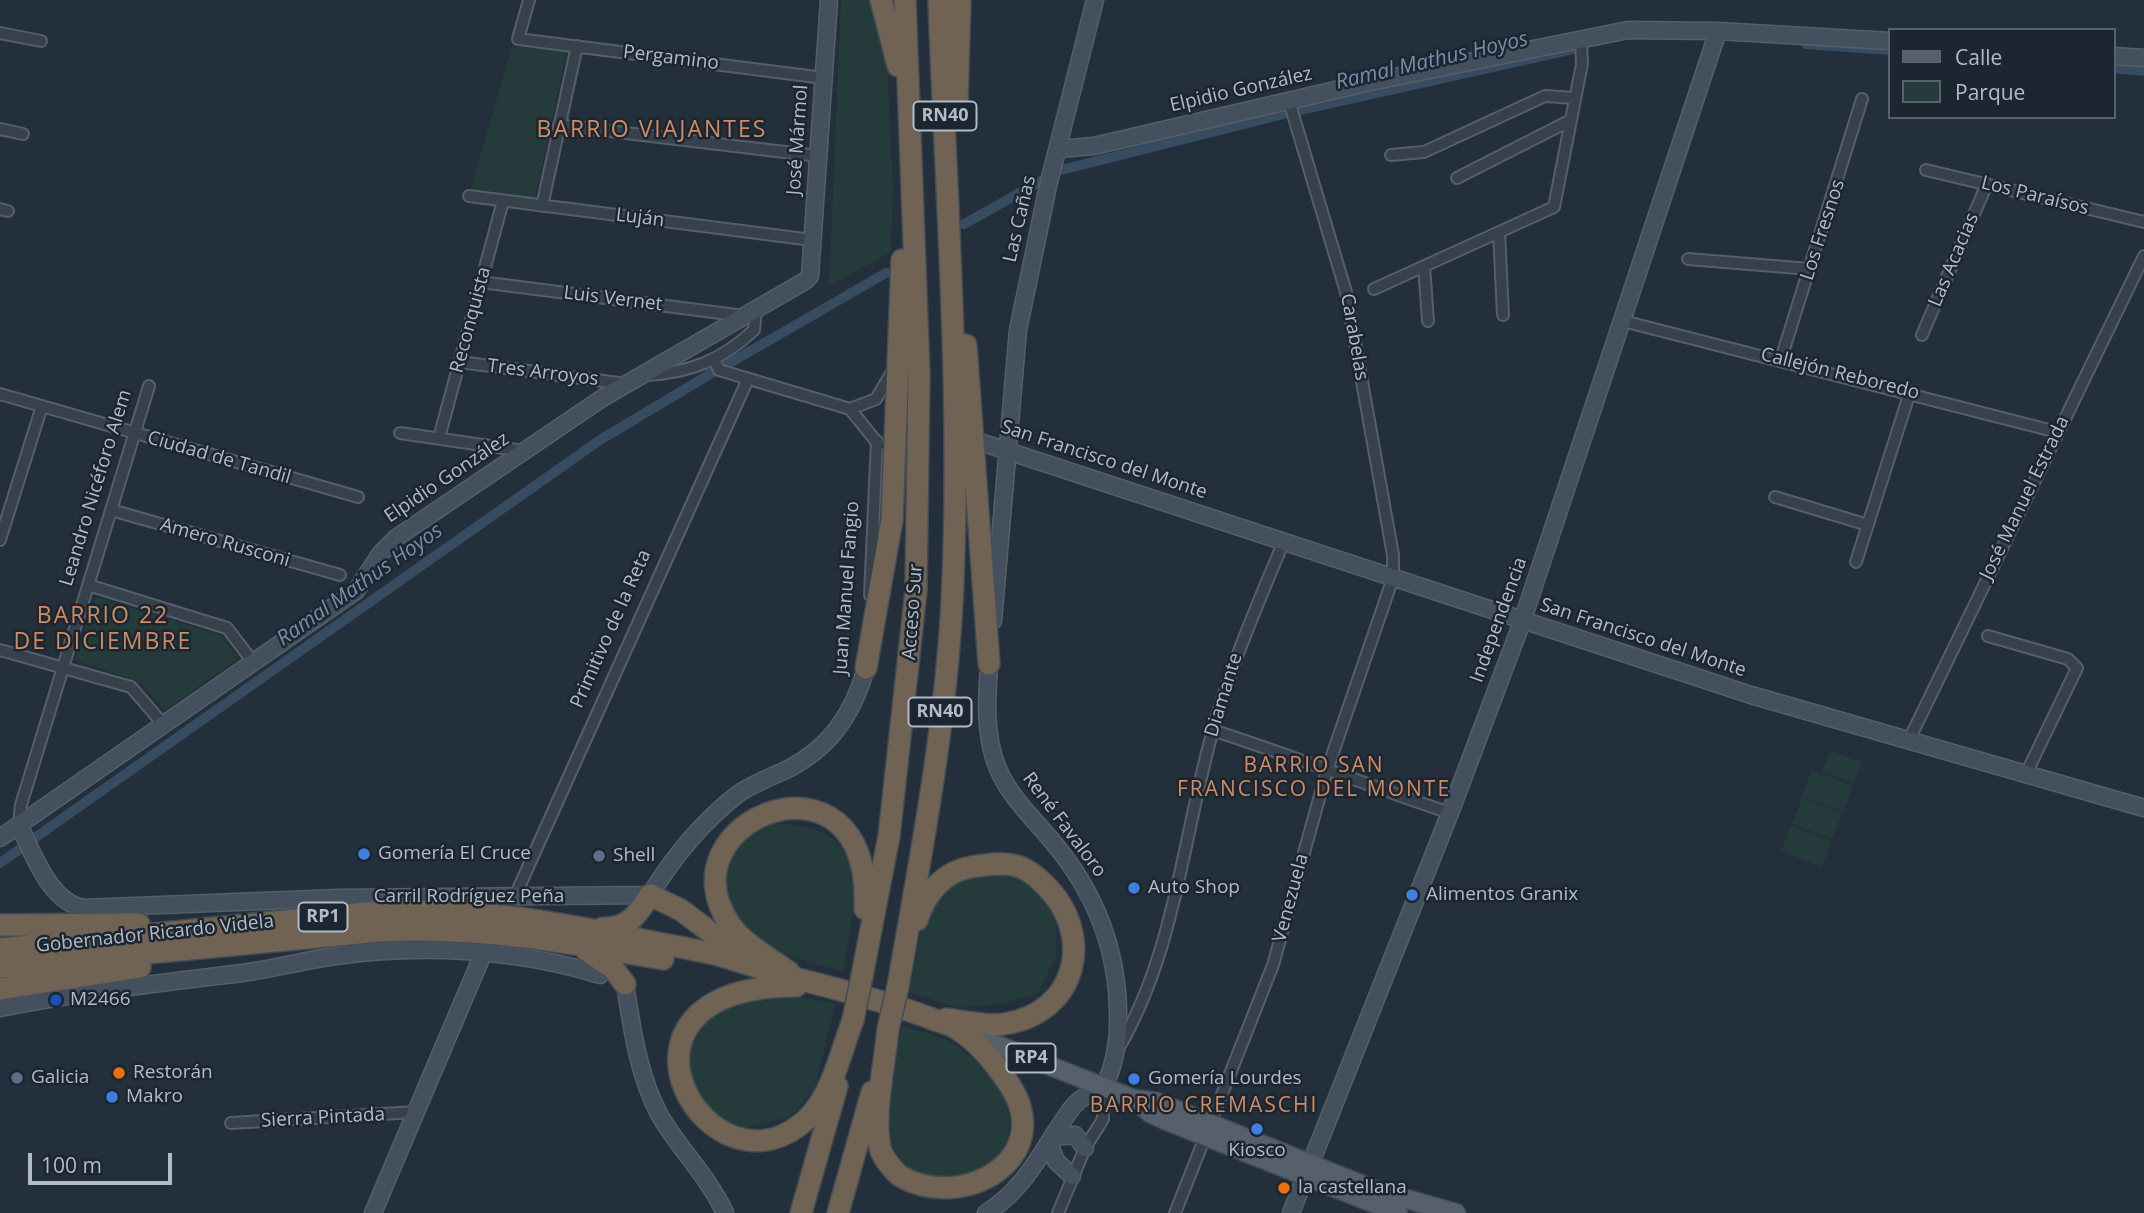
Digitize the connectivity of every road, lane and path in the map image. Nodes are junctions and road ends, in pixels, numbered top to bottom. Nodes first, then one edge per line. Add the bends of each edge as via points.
1 (529, 0) edge
2 (829, 0) edge
3 (881, 0) edge
4 (905, 0) edge
5 (939, 0) edge
6 (960, 0) edge
7 (1095, 0) edge
8 (1718, 31) junction
9 (0, 33) edge
10 (1581, 40) junction
11 (41, 41) dead end
12 (1888, 41) edge
13 (577, 46) junction
14 (2116, 56) edge
15 (2144, 58) edge
16 (824, 78) junction
17 (1575, 98) junction
18 (1861, 99) dead end
19 (1289, 101) junction
20 (1571, 120) junction
21 (559, 125) junction
22 (911, 128) junction
23 (0, 129) edge
24 (23, 134) dead end
25 (1059, 149) junction
26 (1391, 155) dead end
27 (818, 156) junction
28 (910, 156) junction
29 (1926, 170) dead end
30 (1457, 178) dead end
31 (1987, 184) junction
32 (468, 196) dead end
33 (503, 201) junction
34 (542, 205) junction
35 (2144, 222) edge
36 (950, 228) junction
37 (1499, 232) junction
38 (812, 240) junction
39 (2144, 256) edge
40 (1688, 259) dead end
41 (1424, 266) junction
42 (1810, 269) junction
43 (805, 281) joint
44 (481, 282) junction
45 (1374, 289) dead end
46 (750, 313) junction
47 (1503, 315) dead end
48 (1428, 321) dead end
49 (1623, 321) junction
50 (1922, 335) dead end
51 (899, 349) junction
52 (1782, 359) junction
53 (714, 360) junction
54 (460, 362) junction
55 (748, 379) junction
56 (633, 380) junction
57 (149, 386) dead end
58 (1910, 392) junction
59 (0, 394) edge
60 (42, 406) junction
61 (850, 409) junction
62 (2057, 432) junction
63 (400, 433) dead end
64 (134, 434) junction
65 (439, 438) junction
66 (974, 440) junction
67 (877, 441) junction
68 (524, 452) junction
69 (1008, 452) junction
70 (895, 478) junction
71 (358, 497) dead end
72 (1775, 497) dead end
73 (111, 510) junction
74 (1868, 524) junction
75 (0, 540) edge
76 (1284, 541) junction
77 (1856, 562) dead end
78 (340, 576) dead end
79 (1393, 578) junction
80 (88, 586) junction
81 (1522, 622) junction
82 (1987, 636) dead end
83 (0, 650) edge
84 (253, 662) junction
85 (989, 664) junction
86 (63, 668) junction
87 (866, 668) junction
88 (163, 724) junction
89 (1212, 730) junction
90 (1908, 742) junction
91 (1327, 770) junction
92 (2025, 776) junction
93 (2144, 808) edge
94 (1450, 813) junction
95 (19, 825) junction
96 (0, 838) edge
97 (650, 895) junction
98 (515, 896) junction
99 (0, 925) edge
100 (570, 934) junction
101 (247, 935) junction
102 (0, 949) edge
103 (75, 951) junction
104 (483, 954) junction
105 (0, 967) edge
106 (766, 971) junction
107 (600, 975) dead end
108 (862, 976) junction
109 (799, 979) junction
110 (625, 984) joint
111 (898, 986) junction
112 (830, 987) junction
113 (0, 989) edge
114 (0, 1008) edge
115 (921, 1015) junction
116 (853, 1020) junction
117 (888, 1030) junction
118 (959, 1030) junction
119 (1116, 1053) junction
120 (1102, 1086) junction
121 (415, 1112) junction
122 (231, 1123) dead end
123 (1208, 1131) junction
124 (1051, 1140) junction
125 (1085, 1148) junction
126 (1308, 1171) junction
127 (1072, 1176) junction
128 (373, 1213) edge
129 (725, 1213) edge
130 (802, 1213) edge
131 (838, 1213) edge
132 (986, 1213) edge
133 (1058, 1213) edge
134 (1175, 1213) edge
135 (1291, 1213) edge
136 (1398, 1213) edge
137 (1456, 1213) edge

1 - 13 street, Pergamino via 518,39
2 - 16 street, José Mármol
3 - 22 highway
4 - 22 highway, Acceso Sur / RN40
5 - 36 highway, Acceso Sur / RN40
6 - 36 highway
7 - 25 street, Las Cañas
8 - 10 street, Elpidio González via 1628,30
8 - 12 street, Elpidio González
8 - 49 street, Independencia
9 - 11 street
10 - 17 street
10 - 19 street, Elpidio González
13 - 16 street, Pergamino
13 - 21 street
14 - 15 street
16 - 27 street, José Mármol
17 - 20 street
17 - 26 street via 1545,96 1424,152
18 - 42 street, Los Fresnos
19 - 25 street, Elpidio González via 1094,146
19 - 79 street, Carabelas via 1346,292 1393,555
20 - 30 street
20 - 37 street via 1554,207
21 - 27 street
21 - 34 street
22 - 28 highway, Acceso Sur / RN40
23 - 24 street
25 - 69 street, Las Cañas via 1016,341
27 - 38 street, José Mármol
28 - 51 highway
28 - 108 highway, Acceso Sur / RN40 via 919,400 916,591 889,836
29 - 31 street, Los Paraísos
31 - 35 street, Los Paraísos
31 - 50 street, Las Acacias
32 - 33 street, Luján
33 - 34 street, Luján
33 - 44 street, Reconquista
34 - 38 street, Luján
36 - 66 highway
36 - 111 highway, Acceso Sur / RN40 via 956,468 950,633 926,826
37 - 41 street
37 - 47 street
38 - 43 street, José Mármol via 810,276
39 - 62 street, José Manuel Estrada
40 - 42 street
41 - 45 street
41 - 48 street
42 - 52 street, Los Fresnos
43 - 46 street, Elpidio González
44 - 46 street, Luis Vernet
44 - 54 street, Reconquista
46 - 53 street, Tres Arroyos via 754,330
46 - 56 street, Elpidio González
49 - 52 street, Callejón Reboredo
49 - 81 street, Independencia
51 - 61 street via 880,394
51 - 70 highway
52 - 58 street, Callejón Reboredo
53 - 55 street via 719,370
53 - 56 street, Tres Arroyos via 676,374
54 - 56 street, Tres Arroyos
54 - 65 street, Reconquista
55 - 61 street
55 - 98 street, Primitivo de la Reta
56 - 68 street, Elpidio González
57 - 64 street, Leandro Nicéforo Alem
58 - 62 street, Callejón Reboredo
58 - 74 street
59 - 60 street, Ciudad de Tandil
60 - 64 street, Ciudad de Tandil
60 - 75 street
61 - 67 street
62 - 90 street, José Manuel Estrada
63 - 65 street
64 - 71 street, Ciudad de Tandil
64 - 73 street, Leandro Nicéforo Alem
65 - 68 street
66 - 69 street, San Francisco del Monte
66 - 85 highway
67 - 70 street
67 - 87 street, Juan Manuel Fangio
68 - 84 street, Elpidio González via 390,542 356,591
69 - 76 street, San Francisco del Monte
69 - 85 street, René Favaloro
70 - 87 highway
72 - 74 street
73 - 78 street, Amero Rusconi
73 - 80 street, Leandro Nicéforo Alem
74 - 77 street
76 - 79 street, San Francisco del Monte
76 - 89 street, Diamante via 1237,652
79 - 81 street, San Francisco del Monte
79 - 91 street, Venezuela
80 - 84 street via 227,628
80 - 86 street, Leandro Nicéforo Alem
81 - 90 street, San Francisco del Monte
81 - 94 street, Independencia
82 - 92 street via 2068,659 2077,668
83 - 86 street
84 - 88 street, Elpidio González
85 - 119 street, René Favaloro via 987,721 999,769 1029,815 1073,866 1104,925 1117,985
86 - 88 street via 136,690
86 - 95 street, Leandro Nicéforo Alem
87 - 97 street, Juan Manuel Fangio via 859,695 838,731 809,758 740,793 689,838
88 - 95 street, Elpidio González
89 - 91 street
89 - 119 street, Diamante via 1162,945 1138,1012
90 - 92 street, San Francisco del Monte
91 - 94 street
91 - 123 street, Venezuela via 1273,965
92 - 93 street, San Francisco del Monte
94 - 126 street, Independencia
95 - 96 street, Elpidio González
95 - 98 street, Carril Rodríguez Peña via 62,900 84,908
97 - 98 street, Carril Rodríguez Peña
97 - 100 highway via 626,924
97 - 106 highway via 681,910
99 - 101 highway
100 - 101 highway, Gobernador Ricardo Videla / RP1 via 434,929
100 - 106 highway, Gobernador Ricardo Videla / RP1 via 719,969
100 - 110 highway
101 - 103 highway, Gobernador Ricardo Videla / RP1
101 - 113 highway via 139,967
102 - 103 highway, Gobernador Ricardo Videla / RP1
103 - 105 highway, Gobernador Ricardo Videla / RP1
104 - 107 street via 549,962
104 - 114 street via 405,950 337,956
104 - 121 street
106 - 109 highway, Gobernador Ricardo Videla / RP4
108 - 109 highway via 866,888 854,840 839,823 817,811 788,808 744,824 727,842 718,862 716,883 722,909 741,937
108 - 116 highway, Acceso Sur / RN40, bridge
109 - 112 highway, Gobernador Ricardo Videla / RP4
110 - 129 street via 634,1042 654,1104 707,1178
111 - 115 highway via 919,914 927,896 944,878 962,869 1013,864 1034,874 1052,891 1073,939 1074,962 1058,996 1044,1009 1003,1024
111 - 117 highway, Acceso Sur / RN40, bridge
112 - 115 highway, Gobernador Ricardo Videla / RP4
112 - 116 highway via 757,988 728,996 701,1013 688,1028 678,1061 679,1079 691,1108 709,1128 740,1140 775,1140 796,1129 823,1098
115 - 118 highway, RP4
116 - 130 highway, Acceso Sur / RN40
117 - 118 highway via 879,1114 882,1153 908,1183 946,1196 980,1190 1001,1176 1016,1155 1023,1131 1014,1092 1002,1073
117 - 131 highway, Acceso Sur / RN40
118 - 120 main road, RP4
119 - 120 street, René Favaloro
120 - 123 main road, RP4 via 1134,1099 1157,1102
120 - 124 street via 1077,1101
120 - 125 street via 1104,1115
121 - 122 street, Sierra Pintada
121 - 128 street
123 - 126 main road, RP4
123 - 134 street, Venezuela
124 - 125 street via 1075,1135
124 - 127 street via 1054,1157
124 - 132 street via 1018,1189
125 - 127 street
126 - 135 street, Independencia
126 - 136 main road, RP4
126 - 137 main road, RP4
127 - 133 street

